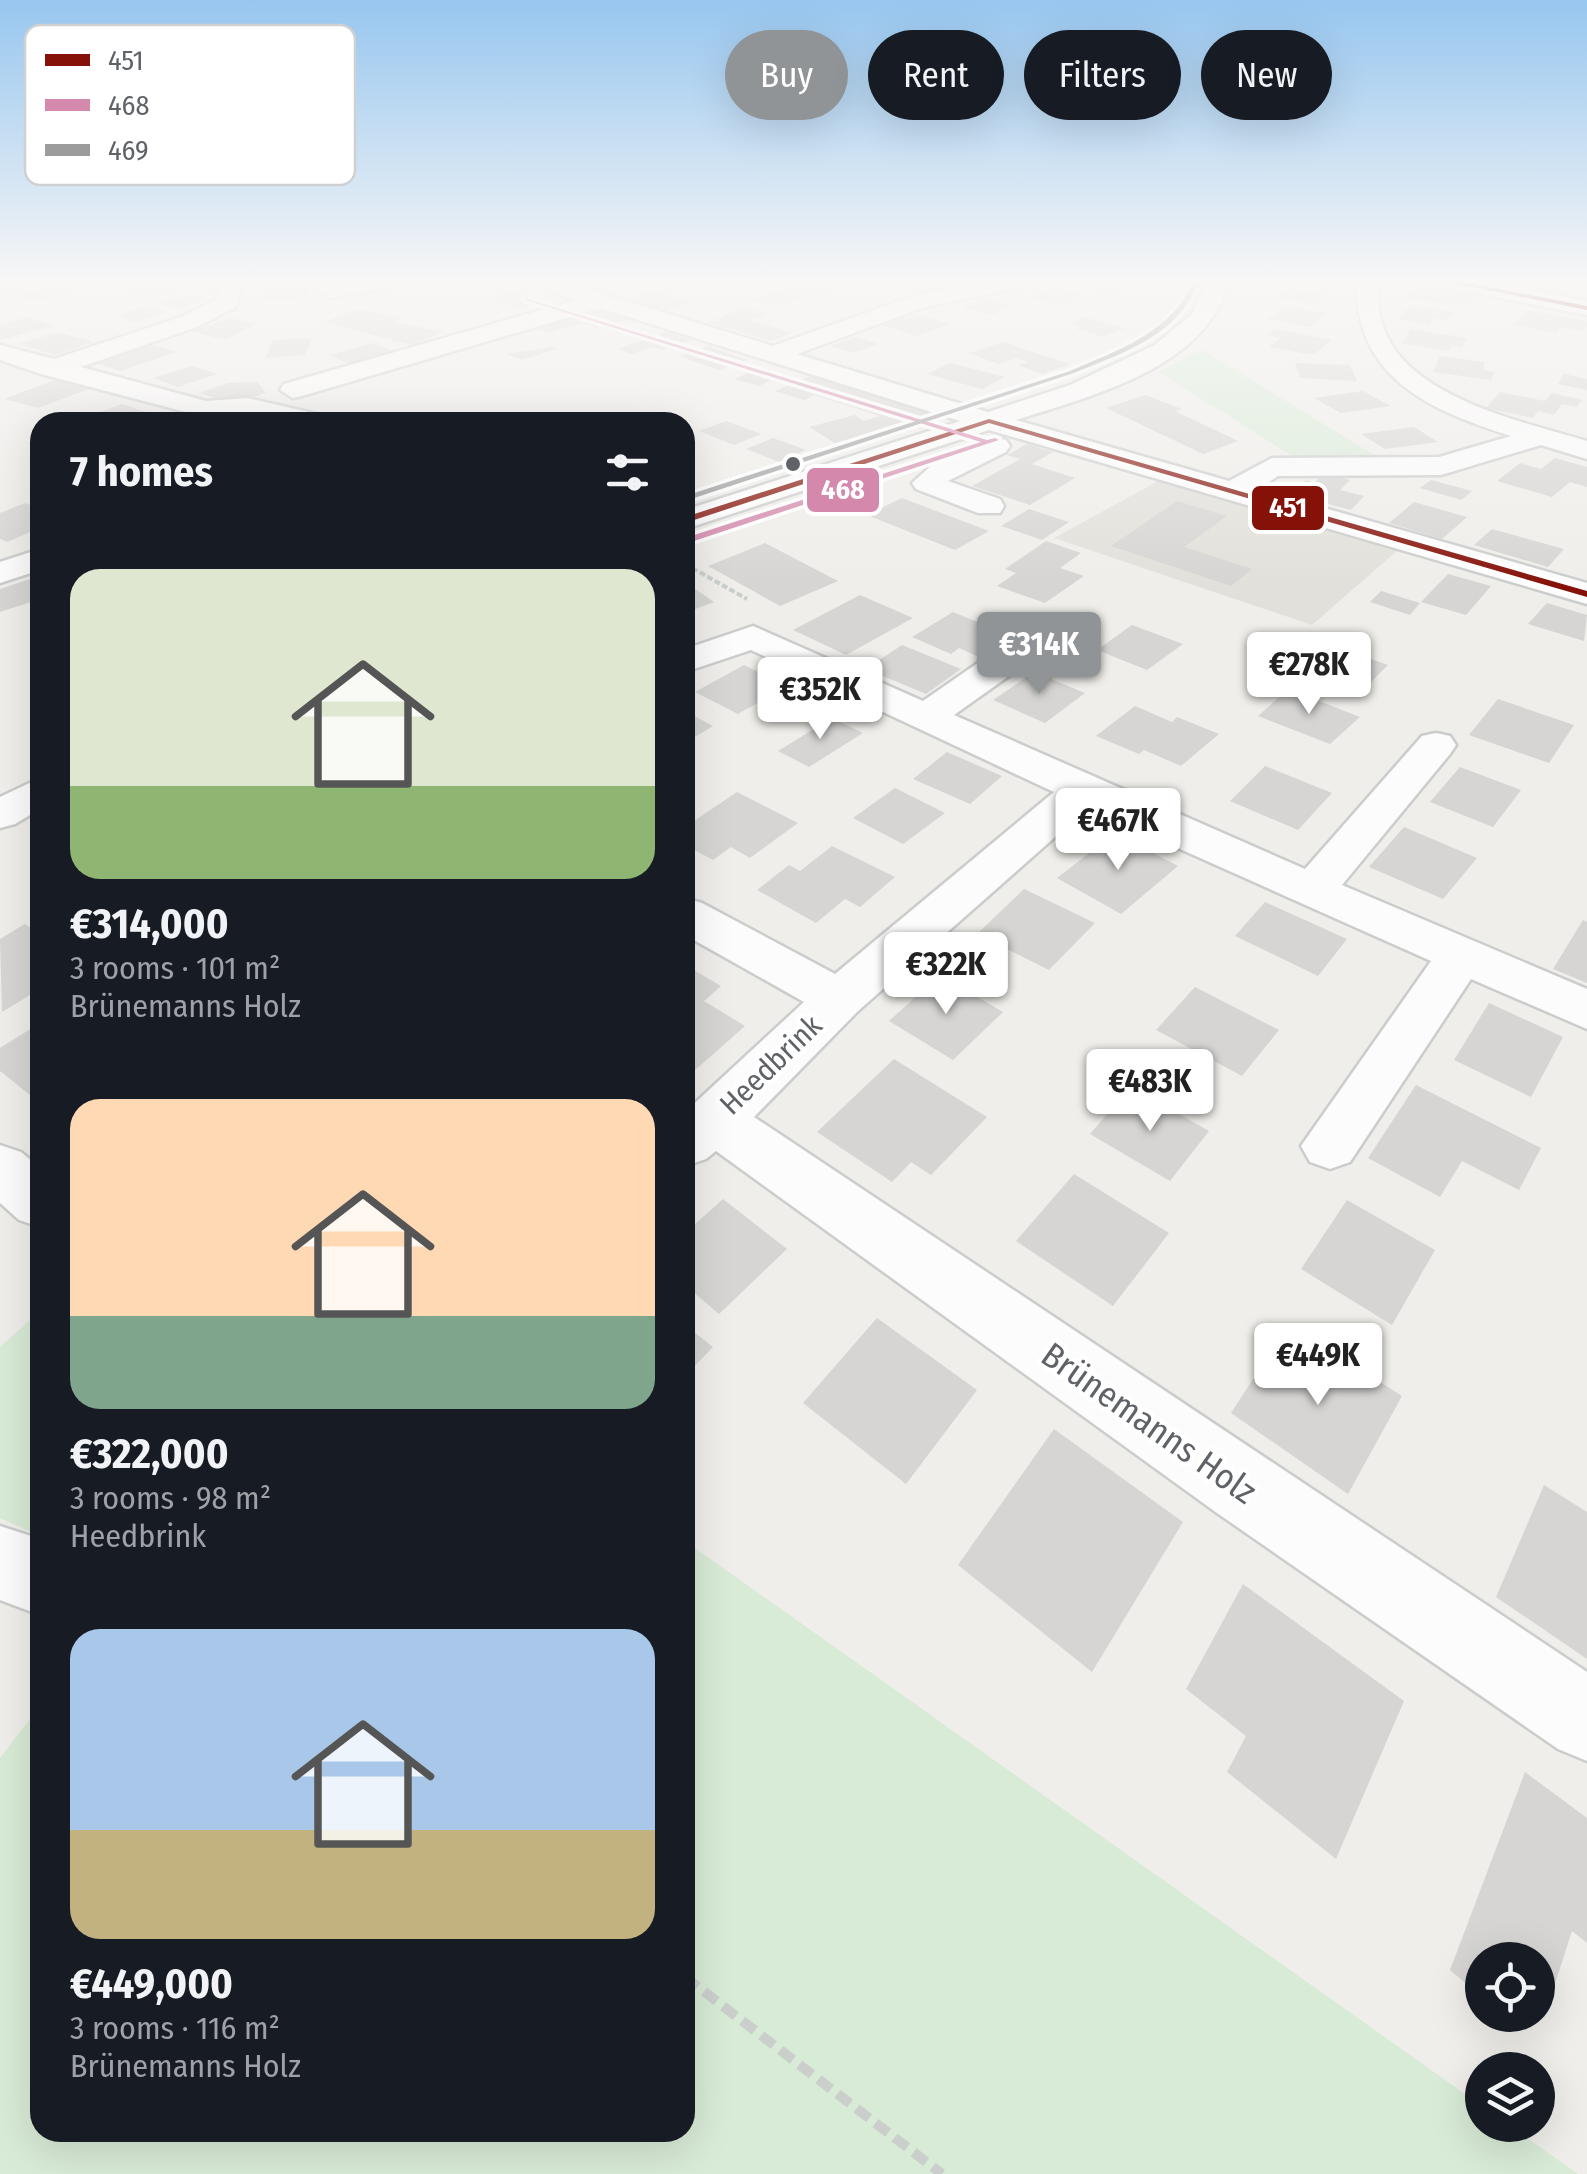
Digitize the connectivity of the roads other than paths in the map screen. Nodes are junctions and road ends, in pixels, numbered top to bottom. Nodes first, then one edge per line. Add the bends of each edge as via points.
1 (106, 381) edge
2 (323, 381) edge
3 (863, 381) edge
4 (1101, 381) edge
5 (1415, 381) edge
6 (294, 390) dead end
7 (272, 412) edge
8 (990, 421) junction
9 (1031, 433) junction
10 (1542, 436) junction
11 (1587, 450) edge
12 (1233, 492) junction
13 (989, 506) dead end
14 (695, 517) edge
15 (30, 562) edge
16 (0, 573) edge
17 (1587, 594) edge
18 (1034, 641) dead end
19 (695, 658) edge
20 (928, 716) junction
21 (1436, 745) dead end
22 (1084, 790) junction
23 (30, 796) edge
24 (0, 815) edge
25 (1312, 891) junction
26 (695, 920) edge
27 (1461, 956) junction
28 (839, 999) junction
29 (1587, 1010) edge
30 (700, 1132) edge
31 (1330, 1146) dead end
32 (0, 1563) edge
33 (30, 1574) edge
34 (1587, 1720) edge

1 - 7 street via 205,409
2 - 6 street
3 - 8 street
4 - 8 street
5 - 10 street via 1446,401
8 - 9 street
8 - 14 street
9 - 12 street
9 - 13 street via 928,483
10 - 11 street
10 - 12 street via 1441,466 1272,467
12 - 17 street
15 - 16 street
18 - 20 street
19 - 20 street via 753,638
20 - 22 street
21 - 25 street
22 - 25 street
22 - 28 street, Heedbrink
23 - 24 street
25 - 27 street
26 - 28 street
27 - 29 street
27 - 31 street
28 - 30 street, Heedbrink
30 - 34 street, Brünemanns Holz
32 - 33 street

